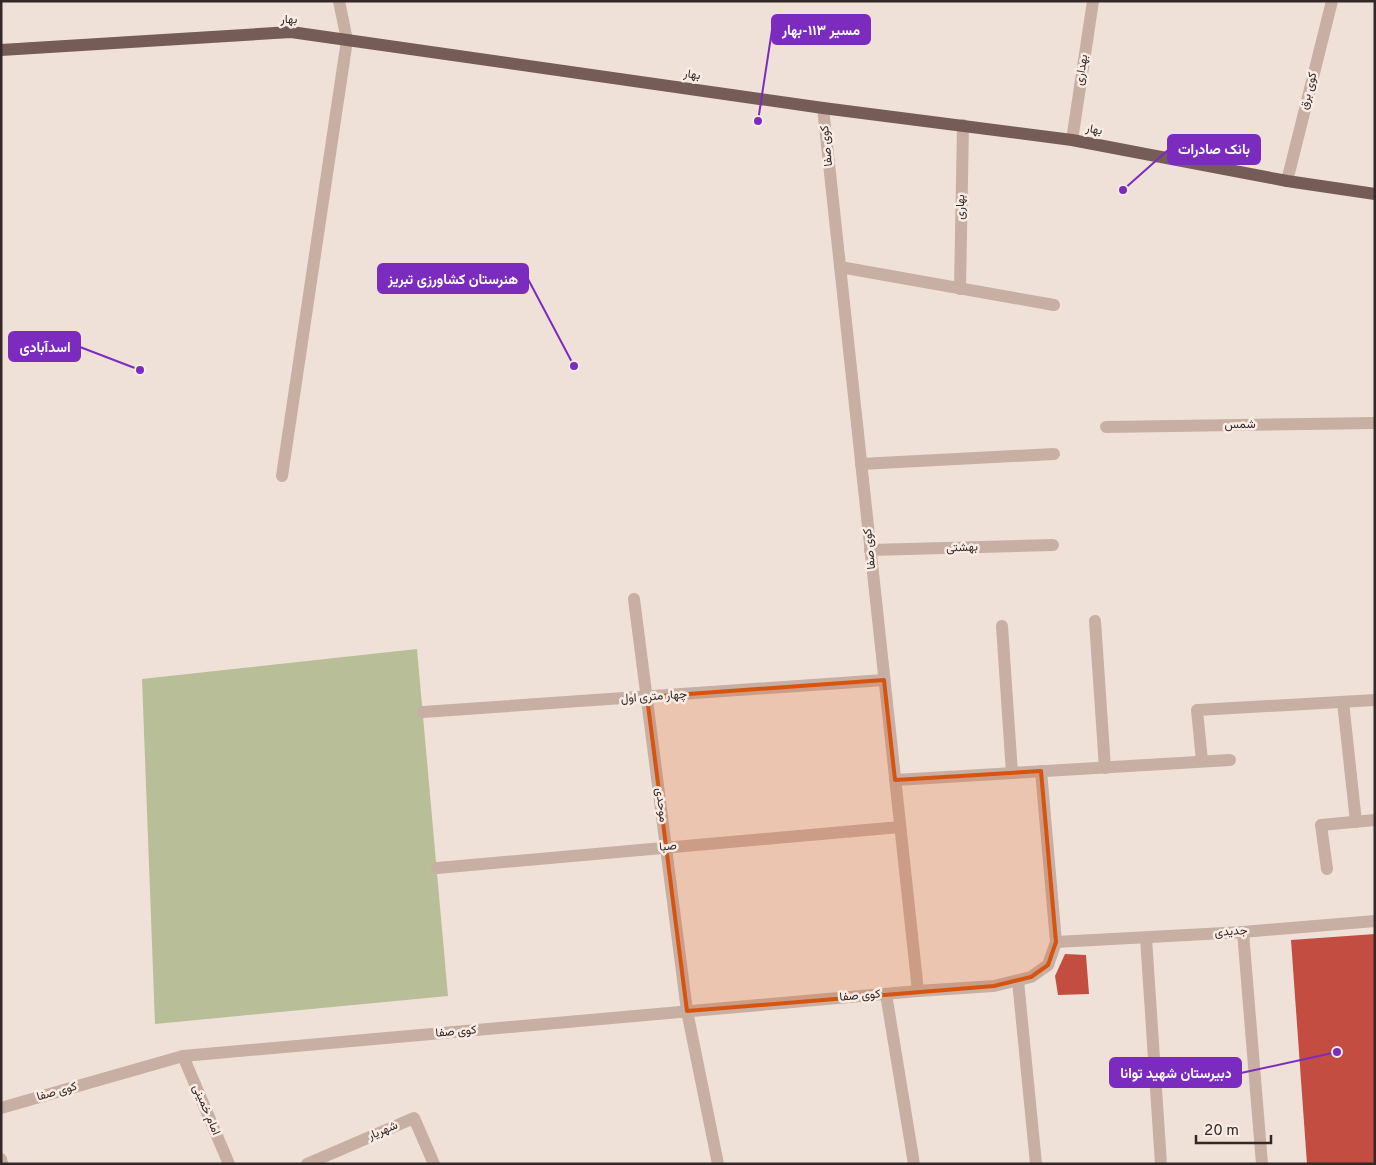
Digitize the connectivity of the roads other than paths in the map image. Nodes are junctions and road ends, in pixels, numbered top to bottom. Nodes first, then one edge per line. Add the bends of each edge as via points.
1 (340, 1) edge
2 (1093, 1) edge
3 (1332, 1) edge
4 (347, 40) junction
5 (1, 50) edge
6 (823, 108) junction
7 (962, 125) junction
8 (1072, 140) junction
9 (1287, 181) junction
10 (1375, 194) edge
11 (840, 267) junction
12 (960, 289) junction
13 (1054, 305) dead end
14 (1375, 423) edge
15 (1106, 427) dead end
16 (1054, 454) dead end
17 (861, 464) junction
18 (282, 476) dead end
19 (1053, 545) dead end
20 (870, 550) junction
21 (634, 599) dead end
22 (1095, 621) dead end
23 (1002, 626) dead end
24 (884, 680) junction
25 (647, 697) junction
26 (1375, 700) edge
27 (1343, 702) junction
28 (423, 712) dead end
29 (1230, 760) dead end
30 (1202, 761) junction
31 (1105, 768) junction
32 (1040, 771) junction
33 (1012, 773) junction
34 (895, 780) junction
35 (1375, 820) edge
36 (1356, 822) junction
37 (900, 826) junction
38 (666, 847) junction
39 (437, 868) dead end
40 (1327, 869) dead end
41 (1375, 921) edge
42 (1243, 932) junction
43 (1146, 938) junction
44 (1056, 942) junction
45 (1018, 981) junction
46 (918, 990) junction
47 (886, 994) junction
48 (687, 1011) junction
49 (183, 1056) junction
50 (1, 1108) edge
51 (1, 1159) edge
52 (2, 1164) edge
53 (229, 1164) edge
54 (307, 1164) edge
55 (434, 1164) edge
56 (718, 1164) edge
57 (914, 1164) edge
58 (1036, 1164) edge
59 (1160, 1164) edge
60 (1262, 1164) edge

1 - 4 street
2 - 8 street, بهداری
3 - 9 street, کوی برق
4 - 5 main road, بهار via 291,32
4 - 6 main road, بهار
4 - 18 street
6 - 7 main road, بهار
6 - 11 street, کوی صفا
7 - 8 main road, بهار
7 - 12 street, بهاری
8 - 9 main road, بهار
9 - 10 main road, بهار
11 - 12 street
11 - 17 street, کوی صفا
12 - 13 street
14 - 15 street, شمس
16 - 17 street
17 - 20 street, کوی صفا
19 - 20 street, بهشتی
20 - 24 street, کوی صفا
21 - 25 street, موحدی
22 - 31 street
23 - 33 street
24 - 25 street, چهار متری اول
24 - 34 street, کوی صفا
25 - 28 street, چهار متری اول
25 - 38 street, موحدی
26 - 27 street
27 - 30 street via 1197,710
27 - 36 street
29 - 30 street
30 - 31 street
31 - 32 street
32 - 33 street
32 - 44 street
33 - 34 street
34 - 37 street, کوی صفا
35 - 36 street
36 - 40 street via 1321,825
37 - 38 street, صبا
37 - 46 street, کوی صفا
38 - 39 street, صبا
38 - 48 street, موحدی
41 - 42 street, جدیدی
42 - 43 street, جدیدی
42 - 60 street
43 - 44 street, جدیدی
43 - 59 street
44 - 45 street, کوی صفا via 1048,965
45 - 46 street, کوی صفا via 994,986
45 - 58 street
46 - 47 street, کوی صفا
47 - 48 street, کوی صفا
47 - 57 street
48 - 49 street, کوی صفا
48 - 56 street, موحدی
49 - 50 street, کوی صفا
49 - 53 street, امام خمینی
51 - 52 street
54 - 55 street, شهریار via 414,1118

